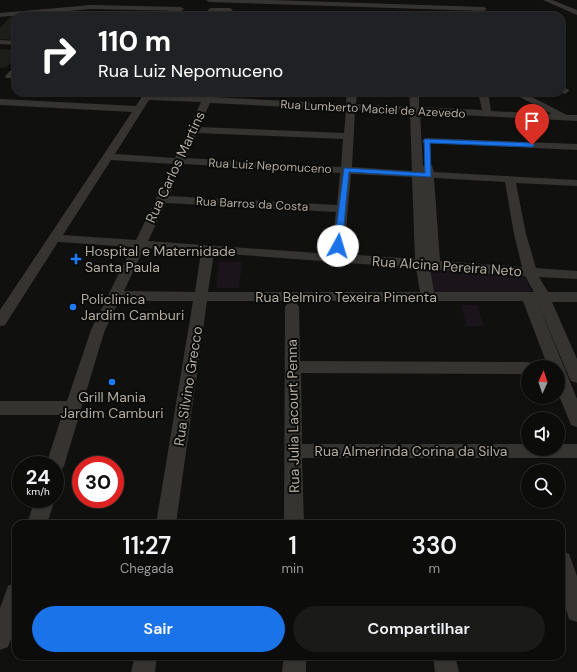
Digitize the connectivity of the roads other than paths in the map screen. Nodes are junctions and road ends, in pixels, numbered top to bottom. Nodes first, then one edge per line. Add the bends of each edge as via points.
1 (63, 0) edge
2 (209, 0) edge
3 (314, 0) edge
4 (396, 0) edge
5 (546, 0) edge
6 (554, 0) edge
7 (126, 3) edge
8 (408, 3) edge
9 (323, 4) junction
10 (459, 9) edge
11 (484, 9) dead end
12 (577, 10) edge
13 (241, 11) dead end
14 (65, 12) edge
15 (121, 12) edge
16 (179, 12) edge
17 (210, 12) edge
18 (341, 12) edge
19 (577, 13) edge
20 (12, 14) edge
21 (0, 15) edge
22 (0, 42) edge
23 (12, 43) edge
24 (0, 45) edge
25 (12, 46) edge
26 (147, 96) edge
27 (208, 96) edge
28 (352, 96) edge
29 (415, 96) edge
30 (421, 96) edge
31 (484, 96) edge
32 (524, 96) edge
33 (0, 102) edge
34 (351, 108) junction
35 (138, 109) junction
36 (418, 111) junction
37 (487, 114) junction
38 (572, 117) edge
39 (577, 122) edge
40 (192, 130) junction
41 (349, 136) junction
42 (427, 141) junction
43 (577, 147) edge
44 (107, 157) junction
45 (178, 161) junction
46 (346, 170) junction
47 (424, 175) junction
48 (510, 180) junction
49 (572, 183) edge
50 (577, 189) edge
51 (162, 199) junction
52 (342, 209) junction
53 (54, 238) junction
54 (139, 244) junction
55 (208, 249) junction
56 (337, 258) junction
57 (429, 265) junction
58 (530, 272) junction
59 (577, 275) edge
60 (115, 296) junction
61 (201, 297) junction
62 (428, 297) junction
63 (528, 297) junction
64 (543, 297) junction
65 (577, 297) edge
66 (292, 307) dead end
67 (0, 321) edge
68 (553, 360) edge
69 (292, 367) junction
70 (521, 368) edge
71 (577, 377) edge
72 (565, 390) edge
73 (0, 408) edge
74 (73, 408) junction
75 (577, 420) edge
76 (293, 451) junction
77 (577, 451) edge
78 (58, 456) edge
79 (42, 508) edge
80 (39, 520) edge
81 (167, 520) edge
82 (294, 520) edge
83 (567, 561) edge
84 (569, 584) edge
85 (12, 605) edge
86 (577, 611) edge
87 (0, 640) edge
88 (145, 660) edge
89 (295, 660) edge
90 (445, 660) edge
91 (143, 672) edge
92 (294, 672) edge
93 (447, 672) edge

1 - 14 street
2 - 9 street
3 - 9 street
4 - 8 street
5 - 19 street
6 - 12 street
7 - 14 street
7 - 15 street
7 - 16 street via 183,6
8 - 9 street
8 - 10 street
9 - 18 street
10 - 11 street
13 - 17 street
20 - 21 street
22 - 23 street
24 - 25 street
26 - 35 street
27 - 34 street, Rua Lumberto Maciel de Azevedo
27 - 40 street, Rua Carlos Martins
28 - 34 street
29 - 36 street
30 - 36 street
31 - 37 street
32 - 38 street
33 - 35 street
34 - 36 street, Rua Lumberto Maciel de Azevedo
34 - 41 street
35 - 44 street
36 - 37 street, Rua Lumberto Maciel de Azevedo
36 - 42 street
36 - 47 street
37 - 38 street, Rua Lumberto Maciel de Azevedo
38 - 39 street
40 - 41 street
40 - 45 street, Rua Carlos Martins
41 - 46 street
42 - 43 street
42 - 47 street
44 - 45 street, Rua Luiz Nepomuceno
44 - 53 street
45 - 46 street, Rua Luiz Nepomuceno
45 - 51 street, Rua Carlos Martins
46 - 47 street, Rua Luiz Nepomuceno
46 - 52 street
47 - 48 street, Rua Luiz Nepomuceno
47 - 57 street
48 - 49 street, Rua Luiz Nepomuceno
48 - 58 street
49 - 50 street
51 - 52 street, Rua Barros da Costa
51 - 54 street, Rua Carlos Martins
52 - 56 street
53 - 54 street, Rua Alcina Pereira Neto
53 - 67 street
54 - 55 street, Rua Alcina Pereira Neto
54 - 60 street, Rua Carlos Martins
55 - 56 street, Rua Alcina Pereira Neto
55 - 61 street, Rua Silvino Grecco
56 - 57 street, Rua Alcina Pereira Neto
57 - 58 street, Rua Alcina Pereira Neto
57 - 62 street
58 - 59 street, Rua Alcina Pereira Neto
58 - 64 street
60 - 61 street, Rua Belmiro Texeira Pimenta
60 - 74 street, Rua Carlos Martins via 94,339
61 - 62 street, Rua Belmiro Texeira Pimenta
61 - 81 street, Rua Silvino Grecco
62 - 63 street, Rua Belmiro Texeira Pimenta
63 - 64 street, Rua Belmiro Texeira Pimenta
63 - 68 street
64 - 65 street, Rua Belmiro Texeira Pimenta
64 - 71 street
66 - 69 street, Rua Julia Lacourt Penna
69 - 70 street
69 - 76 street, Rua Julia Lacourt Penna
72 - 75 street
73 - 74 street
74 - 78 street, Rua Carlos Martins
76 - 77 street, Rua Almerinda Corina da Silva
76 - 82 street, Rua Julia Lacourt Penna
79 - 80 street
83 - 84 street
84 - 86 street
85 - 87 street
88 - 91 street
89 - 92 street
90 - 93 street

